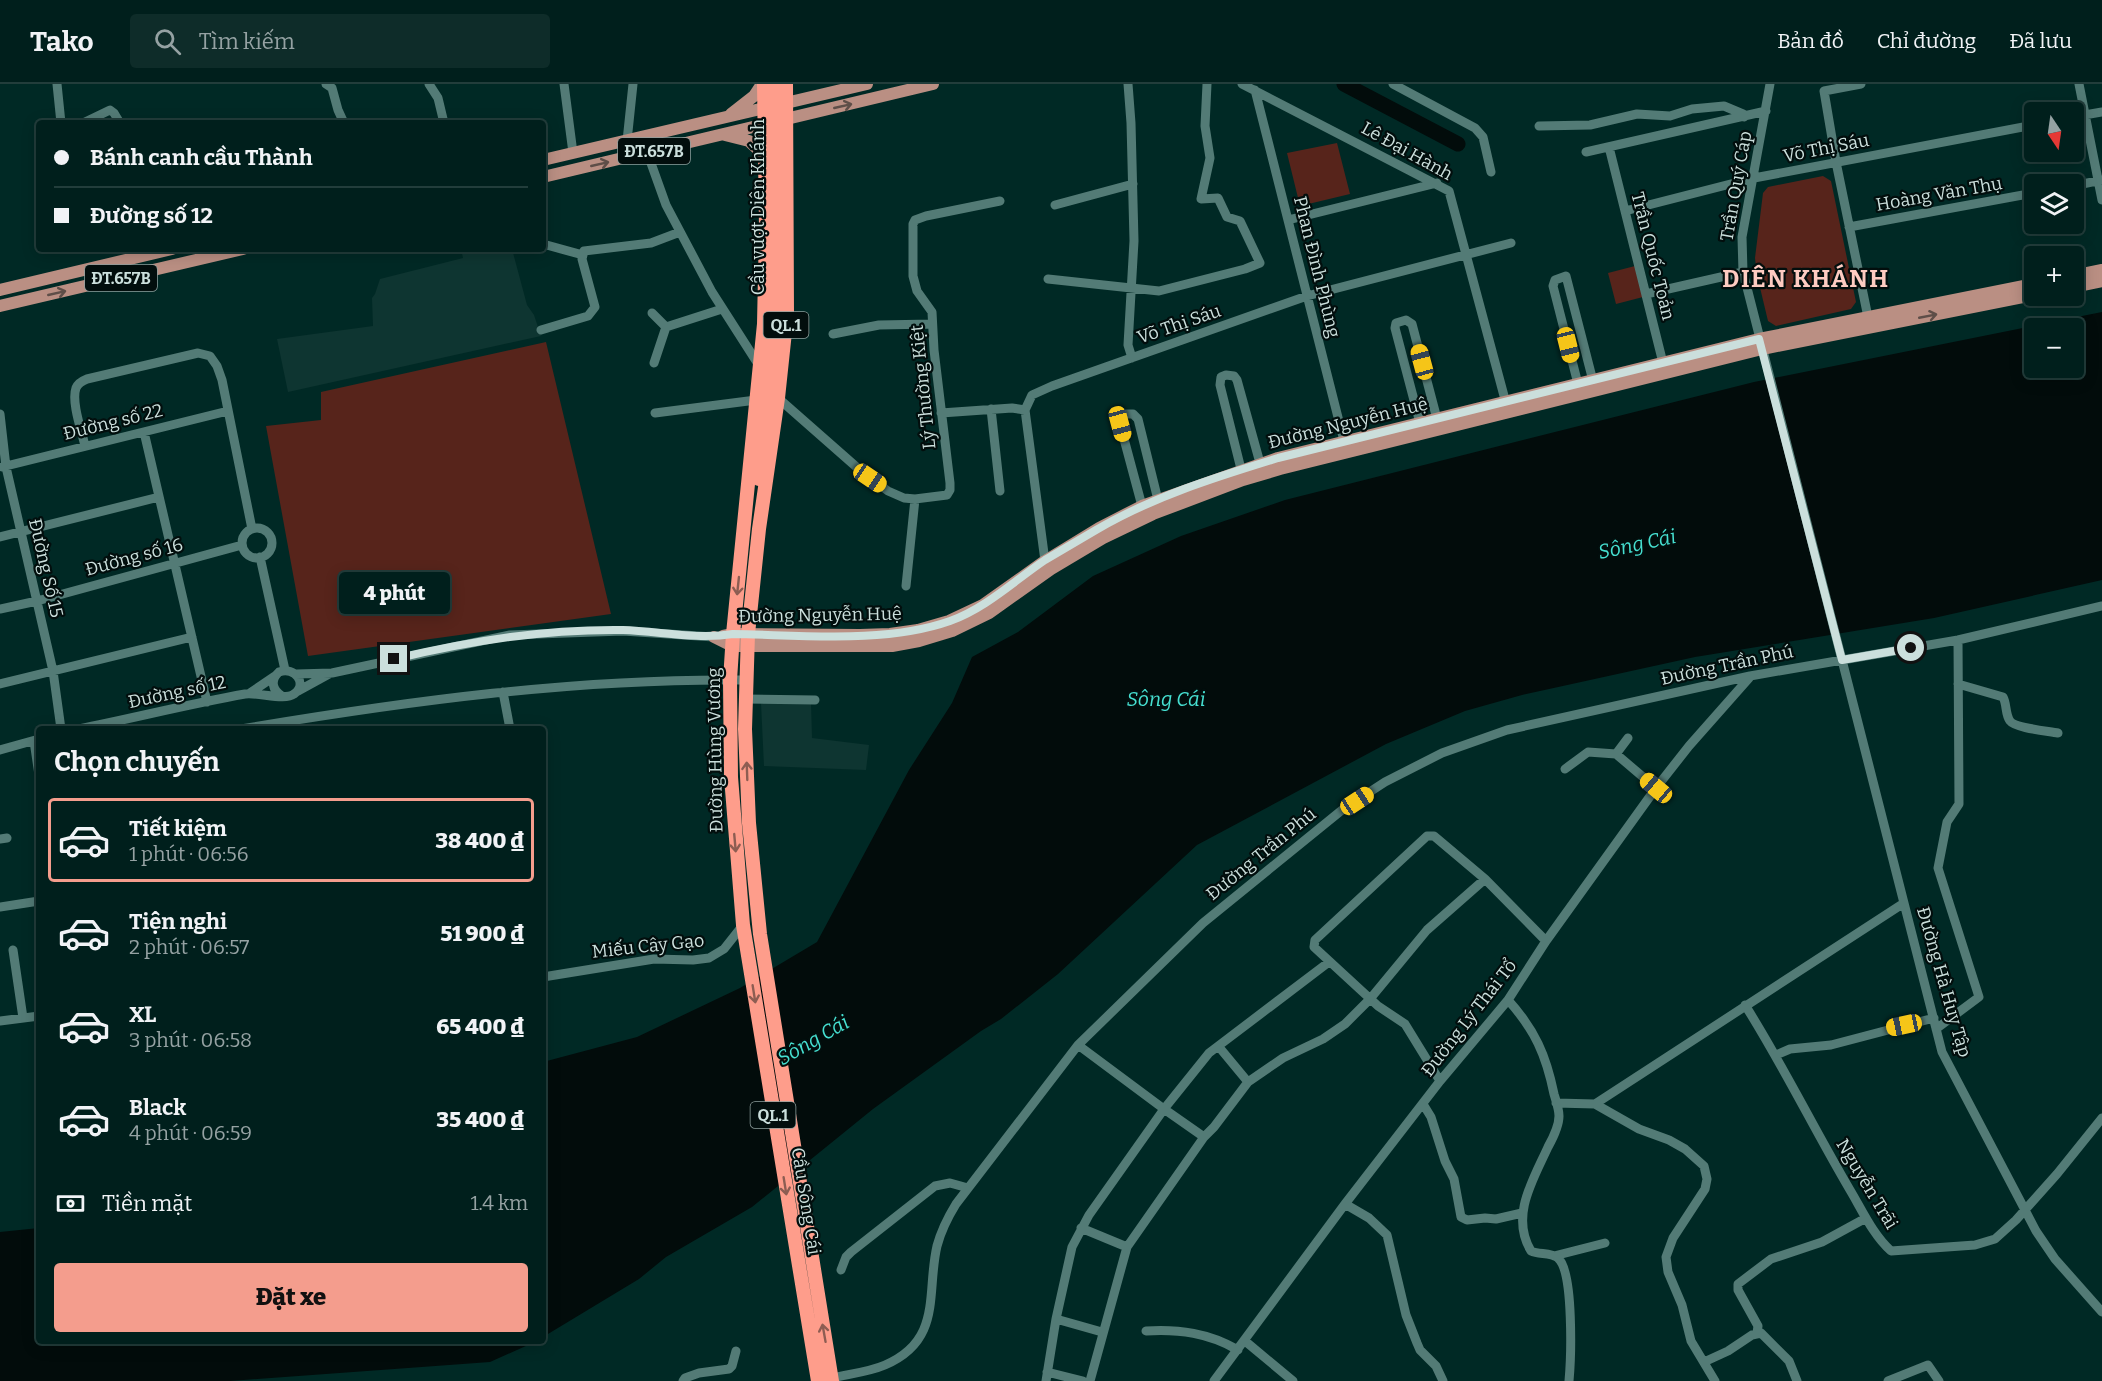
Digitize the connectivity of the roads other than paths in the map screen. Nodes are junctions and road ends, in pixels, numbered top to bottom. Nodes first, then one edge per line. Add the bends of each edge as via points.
1 (57, 84) edge
2 (326, 84) edge
3 (429, 84) edge
4 (564, 84) edge
5 (633, 84) edge
6 (763, 84) edge
7 (776, 84) edge
8 (786, 84) edge
9 (867, 84) edge
10 (933, 84) edge
11 (1128, 84) edge
12 (1207, 84) edge
13 (1242, 84) edge
14 (1393, 84) edge
15 (1770, 84) edge
16 (1861, 84) edge
17 (2079, 84) edge
18 (1255, 90) junction
19 (786, 104) junction
20 (764, 109) junction
21 (1766, 111) junction
22 (2102, 112) edge
23 (2085, 115) junction
24 (1744, 117) junction
25 (726, 118) junction
26 (786, 119) junction
27 (61, 120) edge
28 (89, 120) edge
29 (118, 120) edge
30 (343, 120) edge
31 (443, 120) edge
32 (764, 124) junction
33 (1539, 126) dead end
34 (2024, 127) edge
35 (721, 134) junction
36 (627, 141) junction
37 (1609, 147) junction
38 (1586, 152) dead end
39 (573, 153) junction
40 (647, 153) junction
41 (765, 156) junction
42 (546, 159) edge
43 (1836, 162) junction
44 (1491, 172) dead end
45 (546, 176) edge
46 (1754, 178) junction
47 (2100, 181) edge
48 (1438, 183) junction
49 (1133, 184) junction
50 (2084, 184) edge
51 (2024, 195) edge
52 (2102, 200) edge
53 (1000, 201) dead end
54 (1055, 205) dead end
55 (1625, 211) junction
56 (1288, 220) junction
57 (1850, 227) junction
58 (680, 232) junction
59 (1511, 243) dead end
60 (546, 245) edge
61 (159, 252) edge
62 (230, 252) edge
63 (1467, 254) junction
64 (583, 255) junction
65 (2102, 270) edge
66 (1743, 272) junction
67 (2084, 274) edge
68 (1048, 279) dead end
69 (2102, 281) edge
70 (2084, 285) edge
71 (2024, 286) edge
72 (1130, 287) junction
73 (0, 290) edge
74 (1646, 294) junction
75 (1307, 296) junction
76 (2024, 297) edge
77 (0, 306) edge
78 (722, 309) junction
79 (652, 313) dead end
80 (1869, 322) junction
81 (932, 324) junction
82 (666, 327) junction
83 (541, 330) dead end
84 (833, 334) dead end
85 (1760, 344) junction
86 (1132, 358) junction
87 (654, 363) dead end
88 (760, 368) junction
89 (1664, 368) junction
90 (1593, 381) junction
91 (1578, 384) junction
92 (778, 398) junction
93 (756, 400) junction
94 (1507, 407) junction
95 (991, 409) junction
96 (1025, 410) junction
97 (228, 411) junction
98 (941, 413) junction
99 (0, 414) edge
100 (655, 414) dead end
101 (1437, 419) junction
102 (1420, 423) junction
103 (144, 432) junction
104 (85, 446) junction
105 (1345, 447) junction
106 (1260, 464) junction
107 (3, 467) edge
108 (1241, 469) junction
109 (759, 472) junction
110 (1000, 491) dead end
111 (159, 497) junction
112 (915, 499) junction
113 (1158, 500) junction
114 (1142, 506) junction
115 (1153, 514) junction
116 (744, 528) junction
117 (252, 529) junction
118 (759, 529) junction
119 (21, 532) junction
120 (0, 537) edge
121 (242, 545) junction
122 (260, 557) junction
123 (1048, 565) junction
124 (906, 586) dead end
125 (37, 601) junction
126 (2102, 606) edge
127 (0, 609) edge
128 (192, 637) junction
129 (714, 637) joint
130 (1836, 638) joint
131 (732, 640) junction
132 (748, 640) junction
133 (1958, 640) junction
134 (1842, 660) junction
135 (285, 670) junction
136 (53, 671) junction
137 (332, 673) junction
138 (296, 674) junction
139 (275, 676) junction
140 (1750, 676) junction
141 (730, 680) junction
142 (746, 680) junction
143 (0, 684) edge
144 (1958, 684) junction
145 (298, 691) junction
146 (503, 692) junction
147 (248, 694) junction
148 (282, 696) junction
149 (745, 699) junction
150 (815, 700) dead end
151 (207, 702) junction
152 (310, 718) junction
153 (61, 726) edge
154 (93, 726) edge
155 (260, 726) edge
156 (311, 726) edge
157 (509, 726) edge
158 (2058, 733) dead end
159 (1628, 738) dead end
160 (36, 740) edge
161 (0, 750) edge
162 (1616, 754) junction
163 (1565, 769) dead end
164 (1656, 788) junction
165 (1485, 879) junction
166 (36, 902) edge
167 (1904, 903) junction
168 (0, 908) edge
169 (744, 930) junction
170 (760, 934) joint
171 (1546, 941) junction
172 (13, 950) dead end
173 (1329, 962) junction
174 (546, 977) edge
175 (1370, 999) junction
176 (1508, 1000) junction
177 (1745, 1005) junction
178 (36, 1016) edge
179 (23, 1018) junction
180 (1934, 1018) junction
181 (0, 1021) edge
182 (1936, 1029) junction
183 (1078, 1045) junction
184 (1219, 1047) junction
185 (1776, 1055) junction
186 (1440, 1081) junction
187 (1248, 1082) junction
188 (1556, 1103) junction
189 (1423, 1104) junction
190 (1595, 1104) junction
191 (1164, 1109) junction
192 (2102, 1118) edge
193 (1204, 1137) junction
194 (968, 1188) junction
195 (1345, 1204) junction
196 (2024, 1210) junction
197 (1522, 1213) junction
198 (1866, 1218) junction
199 (1081, 1228) junction
200 (1605, 1243) dead end
201 (1127, 1247) junction
202 (1554, 1256) junction
203 (841, 1270) dead end
204 (2102, 1312) edge
205 (1056, 1319) junction
206 (1146, 1331) dead end
207 (1102, 1332) junction
208 (1757, 1333) junction
209 (1245, 1341) junction
210 (1238, 1350) junction
211 (736, 1351) dead end
212 (1704, 1362) junction
213 (1046, 1377) edge
214 (827, 1380) edge
215 (683, 1381) edge
216 (1083, 1381) edge
217 (1090, 1381) edge
218 (1214, 1381) edge
219 (1293, 1381) edge
220 (1443, 1381) edge
221 (1569, 1381) edge
222 (1714, 1381) edge
223 (1797, 1381) edge
224 (1888, 1381) edge
225 (1939, 1381) edge

1 - 27 street
2 - 30 street via 332,88
3 - 31 street via 438,98
4 - 39 street
5 - 36 street
6 - 20 highway, QL.1
6 - 25 main road, ĐT.657B
7 - 109 highway, Cầu vượt Diên Khánh / QL.1 via 777,311
8 - 19 highway, QL.1
9 - 19 main road
26 -> 10 main road
11 - 49 street
12 - 72 street via 1204,126 1210,158 1201,200 1218,198 1227,217 1240,221 1260,263 1159,291
13 - 18 street, Lê Đại Hành
14 - 44 street via 1475,128 1483,137
15 - 21 street, Trần Quý Cáp
16 - 43 street via 1824,91
17 - 23 street
18 - 48 street, Lê Đại Hành
18 - 56 street, Phan Đình Phùng
19 - 20 main road
19 - 26 highway, QL.1
20 - 25 main road, ĐT.657B
20 - 32 highway, QL.1
21 - 24 street
21 - 46 street, Trần Quý Cáp
22 - 23 street
23 - 47 street
24 - 33 street via 1724,106 1670,116 1637,114 1590,125
24 - 37 street
25 - 36 main road, ĐT.657B
26 - 32 main road
26 - 92 highway, QL.1 via 788,295
28 - 29 street via 110,110
32 - 35 main road, ĐT.657B
32 - 41 highway, QL.1
34 - 43 street, Võ Thị Sáu
35 - 40 main road, ĐT.657B
35 - 41 main road, ĐT.657B via 749,141
36 - 39 main road, ĐT.657B
37 - 38 street
37 - 55 street, Trần Quốc Toản
39 - 42 main road, ĐT.657B
45 -> 40 main road, ĐT.657B
40 - 58 street
41 - 88 highway, QL.1 via 766,283
43 - 46 street, Võ Thị Sáu
43 - 57 street
46 - 55 street, Võ Thị Sáu
46 - 66 street, Trần Quý Cáp via 1742,237
47 - 50 street
47 - 52 street
48 - 56 street
48 - 63 street, Lê Đại Hành via 1449,191
49 - 54 street
49 - 72 street
51 - 57 street, Hoàng Văn Thụ
53 - 81 street, Lý Thường Kiệt via 914,222 914,282 931,310
55 - 74 street, Trần Quốc Toản
56 - 75 street, Phan Đình Phùng
57 - 80 street
58 - 64 street via 651,243 604,247 584,251
58 - 78 street
59 - 63 street, Võ Thị Sáu
60 - 64 street
61 - 73 main road, ĐT.657B
77 -> 62 main road, ĐT.657B
63 - 75 street, Võ Thị Sáu
63 - 94 street, Lê Đại Hành
64 - 83 street via 595,307 588,316
65 - 67 main road
66 - 74 street
66 - 85 street, Trần Quý Cáp
68 - 72 street
69 - 70 main road
71 - 80 main road, Đường Nguyễn Huệ
72 - 86 street via 1128,345
74 - 89 street, Trần Quốc Toản
75 - 86 street, Võ Thị Sáu
75 - 105 street, Phan Đình Phùng
80 -> 76 main road, Đường Nguyễn Huệ
78 - 82 street
78 - 88 street
79 - 82 street
80 - 85 main road, Đường Nguyễn Huệ
81 - 84 street via 879,325
81 - 98 street, Lý Thường Kiệt
82 - 87 street
85 - 89 main road, Đường Nguyễn Huệ
85 - 130 street, Trần Quý Cáp
86 - 96 street, Võ Thị Sáu via 1032,395
88 - 93 highway, QL.1
89 - 90 main road, Đường Nguyễn Huệ
89 - 94 main road, Đường Nguyễn Huệ
90 - 91 main road, Đường Nguyễn Huệ
90 - 91 street via 1566,276 1555,280 1553,286
91 - 94 main road, Đường Nguyễn Huệ
92 - 112 street via 870,478 888,491
92 - 118 highway, QL.1
93 - 100 street
93 - 116 highway, QL.1
94 - 101 main road, Đường Nguyễn Huệ
94 - 105 main road, Đường Nguyễn Huệ
95 - 96 street
95 - 98 street
95 - 110 street
96 - 123 street
97 - 103 street, Đường số 22
97 - 104 street via 217,366 210,356 198,353 87,379 75,390
97 - 117 street
98 - 112 street, Lý Thường Kiệt via 950,490 944,496
99 - 107 street, Đường Số 15
101 - 102 main road, Đường Nguyễn Huệ
101 - 102 street via 1412,324 1406,320 1396,323 1395,328
102 - 105 main road, Đường Nguyễn Huệ
103 - 104 street, Đường số 22
103 - 111 street
104 - 107 street, Đường số 22
105 - 106 main road, Đường Nguyễn Huệ
105 - 115 main road, Đường Nguyễn Huệ
106 - 108 main road, Đường Nguyễn Huệ
106 - 108 street via 1237,380 1226,375 1221,377 1220,385
107 - 119 street, Đường Số 15
108 - 113 main road, Đường Nguyễn Huệ
109 - 116 highway, Cầu vượt Diên Khánh / QL.1
109 - 118 highway, Cầu vượt Diên Khánh / QL.1
111 - 119 street
111 - 128 street
112 - 124 street
113 - 114 main road, Đường Nguyễn Huệ
113 - 114 street via 1138,419 1133,414 1124,414 1120,424
113 - 115 street
114 - 115 street
114 - 123 main road, Đường Nguyễn Huệ via 1099,528
115 - 123 main road, Đường Nguyễn Huệ
116 -> 131 highway, Đường Hùng Vương / QL.1
117 - 121 street via 244,535
117 - 122 street via 266,530 271,538 268,552
118 - 132 highway, Đường Hùng Vương / QL.1
119 - 120 street
119 - 125 street, Đường Số 15
121 - 122 street via 247,553
121 - 125 street, Đường số 16
122 - 135 street
123 - 132 main road, Đường Nguyễn Huệ via 989,613 970,624 919,641 892,646
125 - 127 street, Đường số 16
125 - 136 street, Đường Số 15
126 - 133 street, Đường Trần Phú
128 - 136 street
128 - 151 street
129 - 131 main road, Đường Nguyễn Huệ
129 - 137 street via 623,630 510,635
130 - 134 street, Đường Hà Huy Tập
131 - 132 main road, Đường Nguyễn Huệ
131 - 141 highway, Đường Hùng Vương / QL.1
132 - 142 highway, Đường Hùng Vương / QL.1
133 - 134 street, Đường Trần Phú
133 - 144 street
134 - 140 street, Đường Trần Phú
134 - 167 street, Đường Hà Huy Tập
135 - 138 street
135 - 139 street
136 - 143 street
136 - 153 street, Đường Số 15
137 - 138 street
137 - 145 street
138 - 145 street
139 - 147 street
139 - 148 street via 273,688
140 - 164 street, Đường Lý Thái Tổ
140 - 183 street, Đường Trần Phú via 1507,730 1442,753 1385,782 1342,810 1207,919
141 - 142 street
141 - 146 street
141 -> 169 highway, Đường Hùng Vương / QL.1 via 731,777
142 - 149 highway, Đường Hùng Vương / QL.1
144 - 158 street via 2003,697 2008,718 2015,725
144 - 182 street via 1959,804 1947,822 1938,868 1979,997
145 - 148 street
146 - 152 street
146 - 157 street
147 - 148 street, Đường số 12
147 - 151 street, Đường số 12
149 - 150 street
170 -> 149 highway, Đường Hùng Vương / QL.1 via 749,823
151 - 154 street, Đường số 12
152 - 155 street
152 - 156 street
159 - 162 street
160 - 161 street
162 - 163 street via 1588,752
162 - 164 street
164 - 171 street, Đường Lý Thái Tổ
165 - 171 street
165 - 173 street via 1434,836 1427,836 1315,940 1314,947
165 - 175 street via 1427,930
166 - 168 street
167 - 177 street
167 - 180 street, Đường Hà Huy Tập
169 - 174 street, Miếu Cây Gạo via 709,958 654,959
169 -> 214 highway, Cầu Sông Cái / QL.1 via 802,1294
214 -> 170 highway, Cầu Sông Cái / QL.1 via 816,1285
171 - 176 street, Đường Lý Thái Tổ
172 - 179 street
173 - 175 street
173 - 184 street
175 - 186 street via 1405,1024
175 - 187 street via 1335,1031 1283,1058
176 - 186 street, Đường Lý Thái Tổ
176 - 188 street via 1541,1047
177 - 185 street, Nguyễn Trãi
177 - 190 street
178 - 179 street
179 - 181 street
180 - 182 street, Đường Hà Huy Tập
180 - 185 street
182 - 196 street, Đường Hà Huy Tập via 1942,1052
183 - 191 street
183 - 194 street, Đường Trần Phú
184 - 187 street
184 - 191 street via 1203,1059
185 - 198 street, Nguyễn Trãi
186 - 189 street, Đường Lý Thái Tổ
187 - 193 street
188 - 190 street
188 - 197 street via 1558,1123
189 - 195 street, Đường Lý Thái Tổ
189 - 197 street via 1454,1179 1461,1218 1496,1219
190 - 212 street via 1685,1149 1704,1166 1705,1189 1673,1238 1666,1257 1691,1341
191 - 193 street
191 - 199 street
192 - 196 street
193 - 201 street
194 - 203 street via 950,1183 935,1186 851,1252
194 - 214 street, Đường Trần Phú via 940,1237 931,1306 914,1344 886,1365
195 - 209 street, Đường Lý Thái Tổ
195 - 220 street via 1387,1235 1406,1315 1420,1350 1436,1366
196 - 198 street, Nguyễn Trãi via 1987,1243 1895,1252 1884,1246
196 - 204 street, Đường Hà Huy Tập via 2055,1259
197 - 202 street via 1530,1249
198 - 208 street via 1822,1242 1770,1259 1738,1284 1758,1326
199 - 201 street
199 - 205 street via 1072,1247
200 - 202 street
201 - 207 street
202 - 221 street via 1563,1268 1568,1300 1572,1350
205 - 207 street
205 - 213 street
206 - 210 street via 1212,1337
207 - 217 street
208 - 212 street
208 - 223 street via 1789,1361
209 - 210 street, Đường Lý Thái Tổ
209 - 219 street
210 - 218 street, Đường Lý Thái Tổ
211 - 215 street via 729,1369 712,1369
212 - 222 street
213 - 216 street
224 - 225 street via 1928,1365

